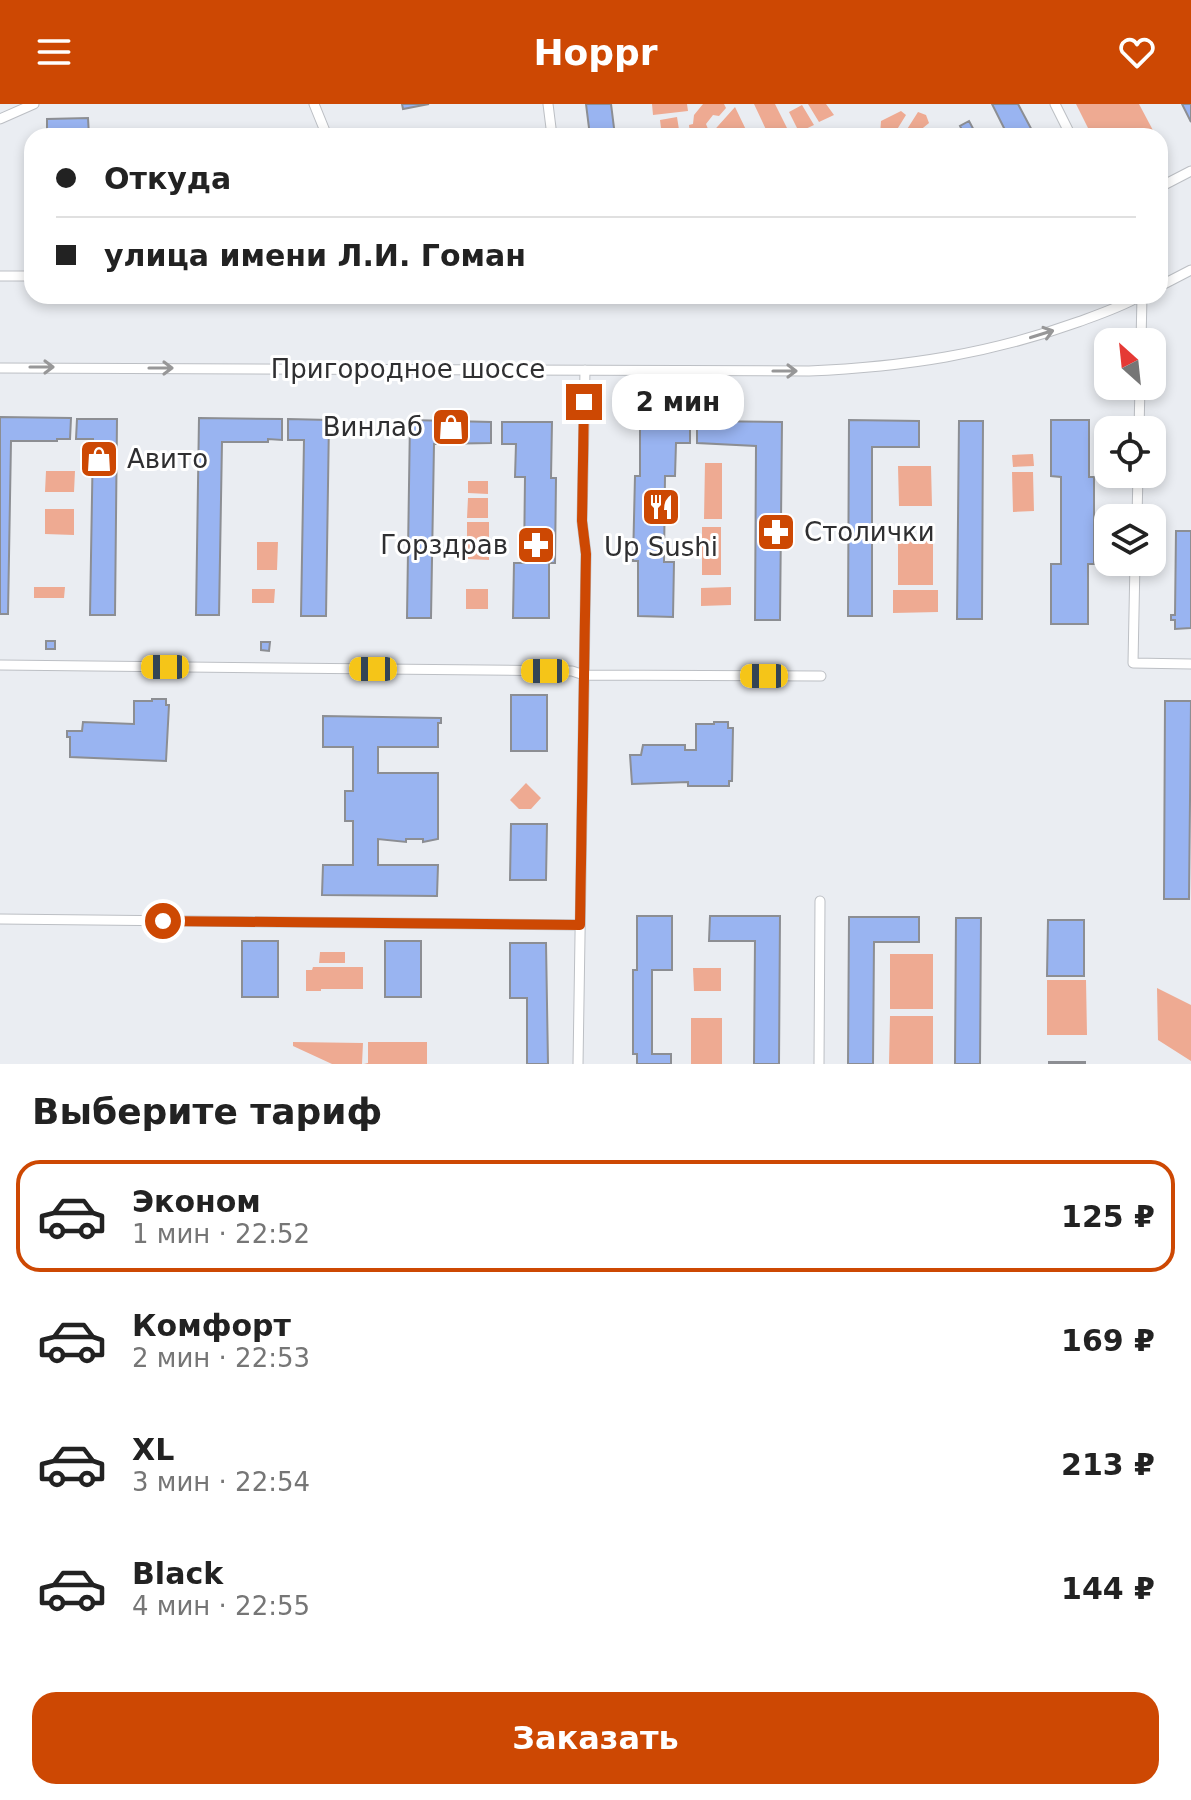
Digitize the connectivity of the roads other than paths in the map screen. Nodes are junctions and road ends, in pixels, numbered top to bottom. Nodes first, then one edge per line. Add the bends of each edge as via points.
1 (34, 104) edge
2 (314, 104) edge
3 (548, 104) edge
4 (1055, 104) edge
5 (0, 119) edge
6 (324, 128) edge
7 (551, 128) edge
8 (1067, 128) edge
9 (1191, 171) edge
10 (1168, 183) edge
11 (1191, 270) edge
12 (0, 276) edge
13 (24, 276) edge
14 (1168, 282) edge
15 (1127, 304) edge
16 (1141, 304) edge
17 (1141, 328) edge
18 (0, 368) edge
19 (585, 370) junction
20 (1135, 576) edge
21 (1191, 664) edge
22 (0, 665) edge
23 (584, 675) junction
24 (821, 676) dead end
25 (820, 901) dead end
26 (0, 919) edge
27 (580, 925) junction
28 (578, 1064) edge
29 (819, 1064) edge

1 - 5 street
2 - 6 street
3 - 7 street
4 - 8 street
9 - 10 street
11 - 14 street
12 - 13 street
19 -> 15 street, Пригородное шоссе via 882,368 1015,342
16 - 17 street
18 -> 19 street, Пригородное шоссе
19 - 23 street
20 - 21 street via 1133,663
22 - 23 street
23 - 24 street
23 - 27 street
25 - 29 street
26 - 27 street
27 - 28 street

